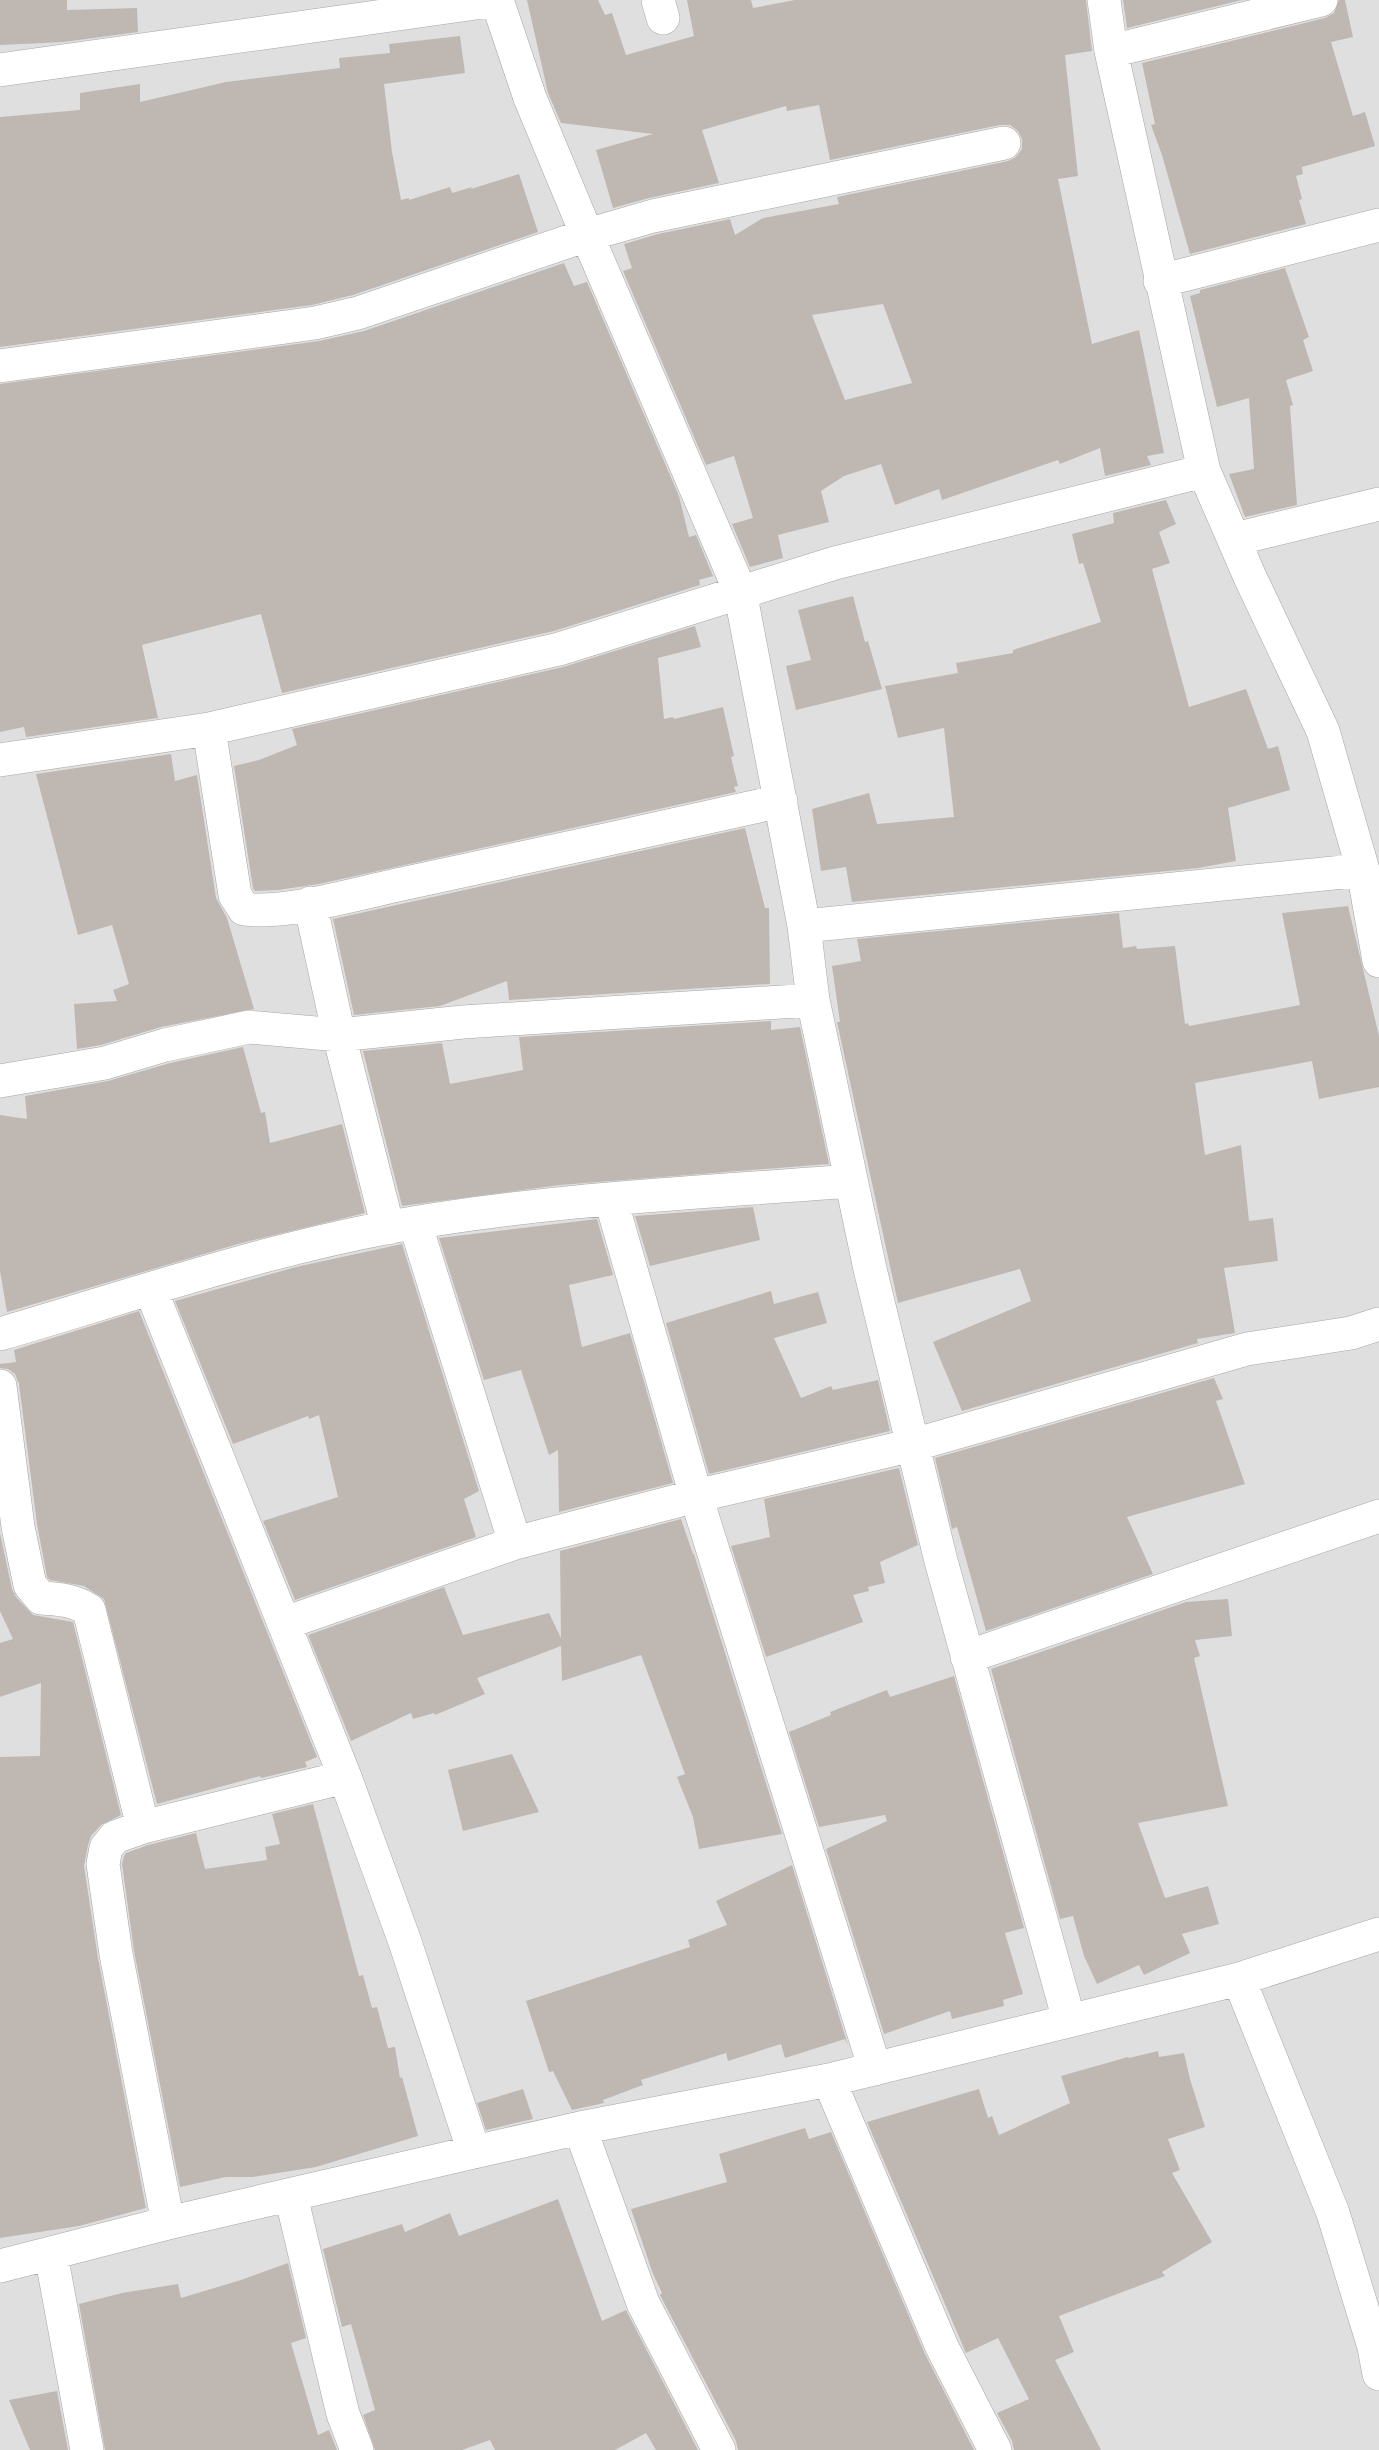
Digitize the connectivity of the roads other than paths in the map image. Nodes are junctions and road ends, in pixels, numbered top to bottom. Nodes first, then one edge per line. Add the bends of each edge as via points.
1 (1104, 0) edge
2 (1321, 0) edge
3 (1111, 51) junction
4 (0, 70) edge
5 (1004, 143) dead end
6 (1379, 225) edge
7 (587, 235) junction
8 (1160, 281) junction
9 (0, 366) edge
10 (1204, 471) junction
11 (1379, 504) edge
12 (1235, 539) junction
13 (740, 591) junction
14 (209, 729) junction
15 (0, 760) edge
16 (781, 801) junction
17 (1362, 870) junction
18 (310, 903) junction
19 (804, 926) junction
20 (1379, 961) edge
21 (813, 1000) junction
22 (339, 1035) junction
23 (0, 1081) edge
24 (851, 1181) junction
25 (611, 1200) junction
26 (402, 1225) junction
27 (151, 1290) junction
28 (1379, 1324) edge
29 (0, 1334) edge
30 (0, 1386) edge
31 (913, 1445) junction
32 (696, 1496) junction
33 (1379, 1516) edge
34 (515, 1543) junction
35 (285, 1623) junction
36 (967, 1657) junction
37 (345, 1777) junction
38 (143, 1827) junction
39 (1379, 1934) edge
40 (1239, 1978) junction
41 (1069, 2020) junction
42 (875, 2068) junction
43 (829, 2080) junction
44 (580, 2128) junction
45 (474, 2152) junction
46 (291, 2196) junction
47 (168, 2223) junction
48 (51, 2254) junction
49 (0, 2266) edge
50 (1379, 2374) edge
51 (87, 2450) edge
52 (357, 2450) edge
53 (718, 2450) edge
54 (995, 2450) edge

1 - 3 street
2 - 3 street
3 - 8 street
4 - 7 street via 497,0 530,98
5 - 7 street via 653,216
6 - 8 street
7 - 9 street via 358,313 315,323
7 - 13 street
8 - 10 street
10 - 12 street
10 - 13 street via 835,563
11 - 12 street
12 - 17 street via 1323,731
13 - 14 street via 559,649
13 - 16 street
14 - 15 street
14 - 18 street via 235,895 244,909 261,911
16 - 18 street
16 - 19 street
17 - 19 street
17 - 20 street
18 - 22 street
19 - 21 street
21 - 22 street via 486,1020
21 - 24 street
22 - 23 street via 249,1027 165,1045 105,1064
22 - 26 street
24 - 25 street
24 - 31 street
25 - 26 street
25 - 32 street
26 - 27 street via 244,1260
26 - 34 street
27 - 29 street
27 - 35 street
28 - 31 street via 1351,1333 1246,1349
30 - 38 street via 18,1527 30,1585 41,1598 65,1600 89,1610
31 - 32 street
31 - 36 street
32 - 34 street
32 - 42 street
33 - 36 street
34 - 35 street
35 - 37 street
36 - 41 street
37 - 38 street
37 - 45 street via 405,1942
38 - 47 street via 115,1837 106,1848 103,1864 116,1954
39 - 40 street
40 - 41 street
40 - 50 street via 1333,2213
41 - 42 street
42 - 43 street
43 - 44 street
43 - 54 street via 942,2347
44 - 45 street
44 - 53 street via 643,2303
45 - 46 street
46 - 47 street
46 - 52 street via 343,2414
47 - 48 street
48 - 49 street
48 - 51 street

